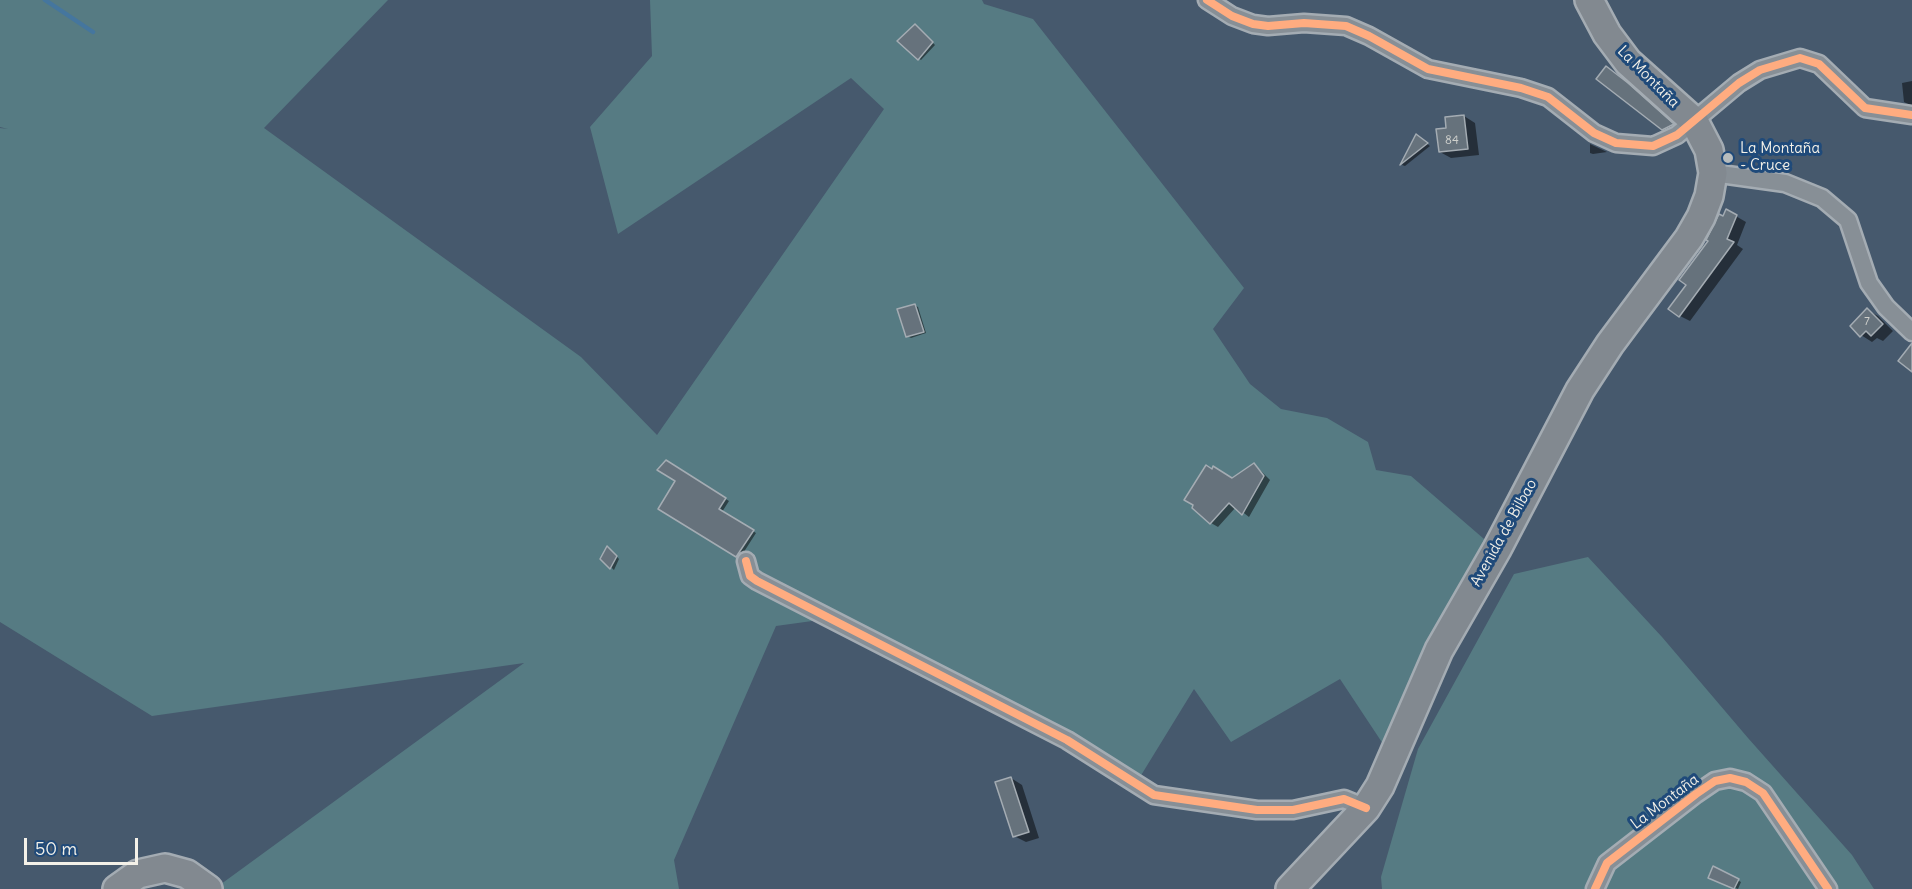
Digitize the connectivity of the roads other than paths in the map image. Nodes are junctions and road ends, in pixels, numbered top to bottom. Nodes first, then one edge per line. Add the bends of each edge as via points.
1 (1208, 0) edge
2 (1588, 0) edge
3 (1912, 115) edge
4 (1694, 121) junction
5 (1713, 173) junction
6 (1912, 332) edge
7 (746, 561) dead end
8 (1366, 808) junction
9 (117, 889) edge
10 (208, 889) edge
11 (1290, 889) edge
12 (1595, 889) edge
13 (1828, 889) edge

1 - 4 street via 1253,24 1346,26 1428,69 1548,97 1594,133 1616,143 1653,146 1677,135
2 - 4 highway, La Montaña via 1628,62
3 - 4 street via 1865,108 1819,64 1800,58 1760,70
4 - 5 highway, La Montaña via 1709,150
5 - 6 street via 1785,183 1822,198 1848,220 1869,283 1886,307
5 - 8 highway, Avenida de Bilbao via 1709,196 1689,238 1580,390 1439,650 1380,786
7 - 8 street via 750,576 756,581 1067,740 1154,795 1257,810 1293,810 1344,799
8 - 11 highway, Avenida de Bilbao
9 - 10 highway via 138,874 165,868 187,874
12 - 13 street, La Montaña via 1607,863 1696,794 1715,781 1730,778 1763,793

